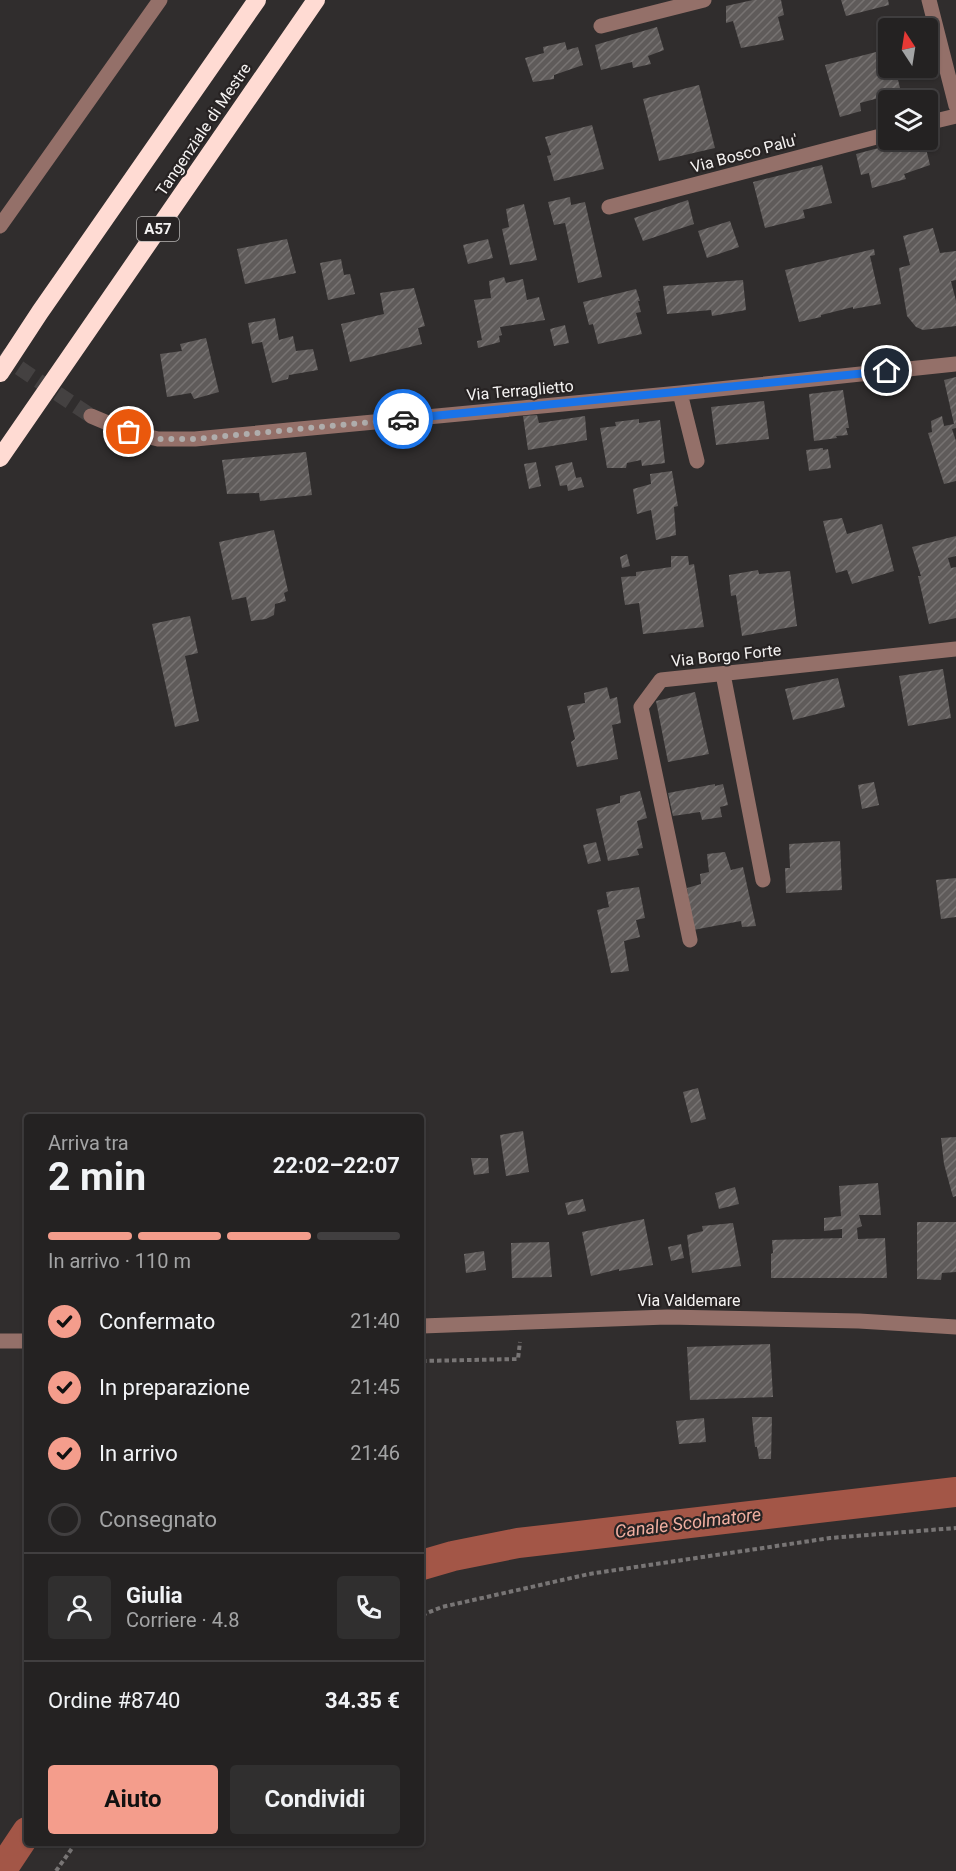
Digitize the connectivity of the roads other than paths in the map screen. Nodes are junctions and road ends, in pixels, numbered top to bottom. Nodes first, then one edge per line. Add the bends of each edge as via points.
1 (160, 0) edge
2 (256, 0) edge
3 (316, 0) edge
4 (704, 0) edge
5 (928, 0) edge
6 (601, 26) dead end
7 (956, 106) edge
8 (956, 116) edge
9 (938, 120) edge
10 (878, 137) edge
11 (609, 207) dead end
12 (0, 226) edge
13 (956, 364) edge
14 (0, 373) edge
15 (680, 393) junction
16 (91, 416) tunnel mouth
17 (0, 458) edge
18 (697, 461) dead end
19 (956, 649) edge
20 (723, 674) junction
21 (764, 880) dead end
22 (690, 940) dead end
23 (424, 1326) edge
24 (956, 1327) edge
25 (0, 1341) edge
26 (24, 1341) edge

1 - 12 street
2 - 14 highway, Tangenziale di Mestre
3 - 17 highway, Tangenziale di Mestre / A57
4 - 6 street
5 - 7 street
8 - 9 street
10 - 11 street, Via Bosco Palu'
13 - 15 street, Via Terraglietto
15 - 16 street, Via Terraglietto via 195,439 158,439
15 - 18 street
19 - 20 street, Via Borgo Forte
20 - 21 street
20 - 22 street, Via Borgo Forte via 661,680 641,707
23 - 24 street, Via Valdemare via 666,1317
25 - 26 street

